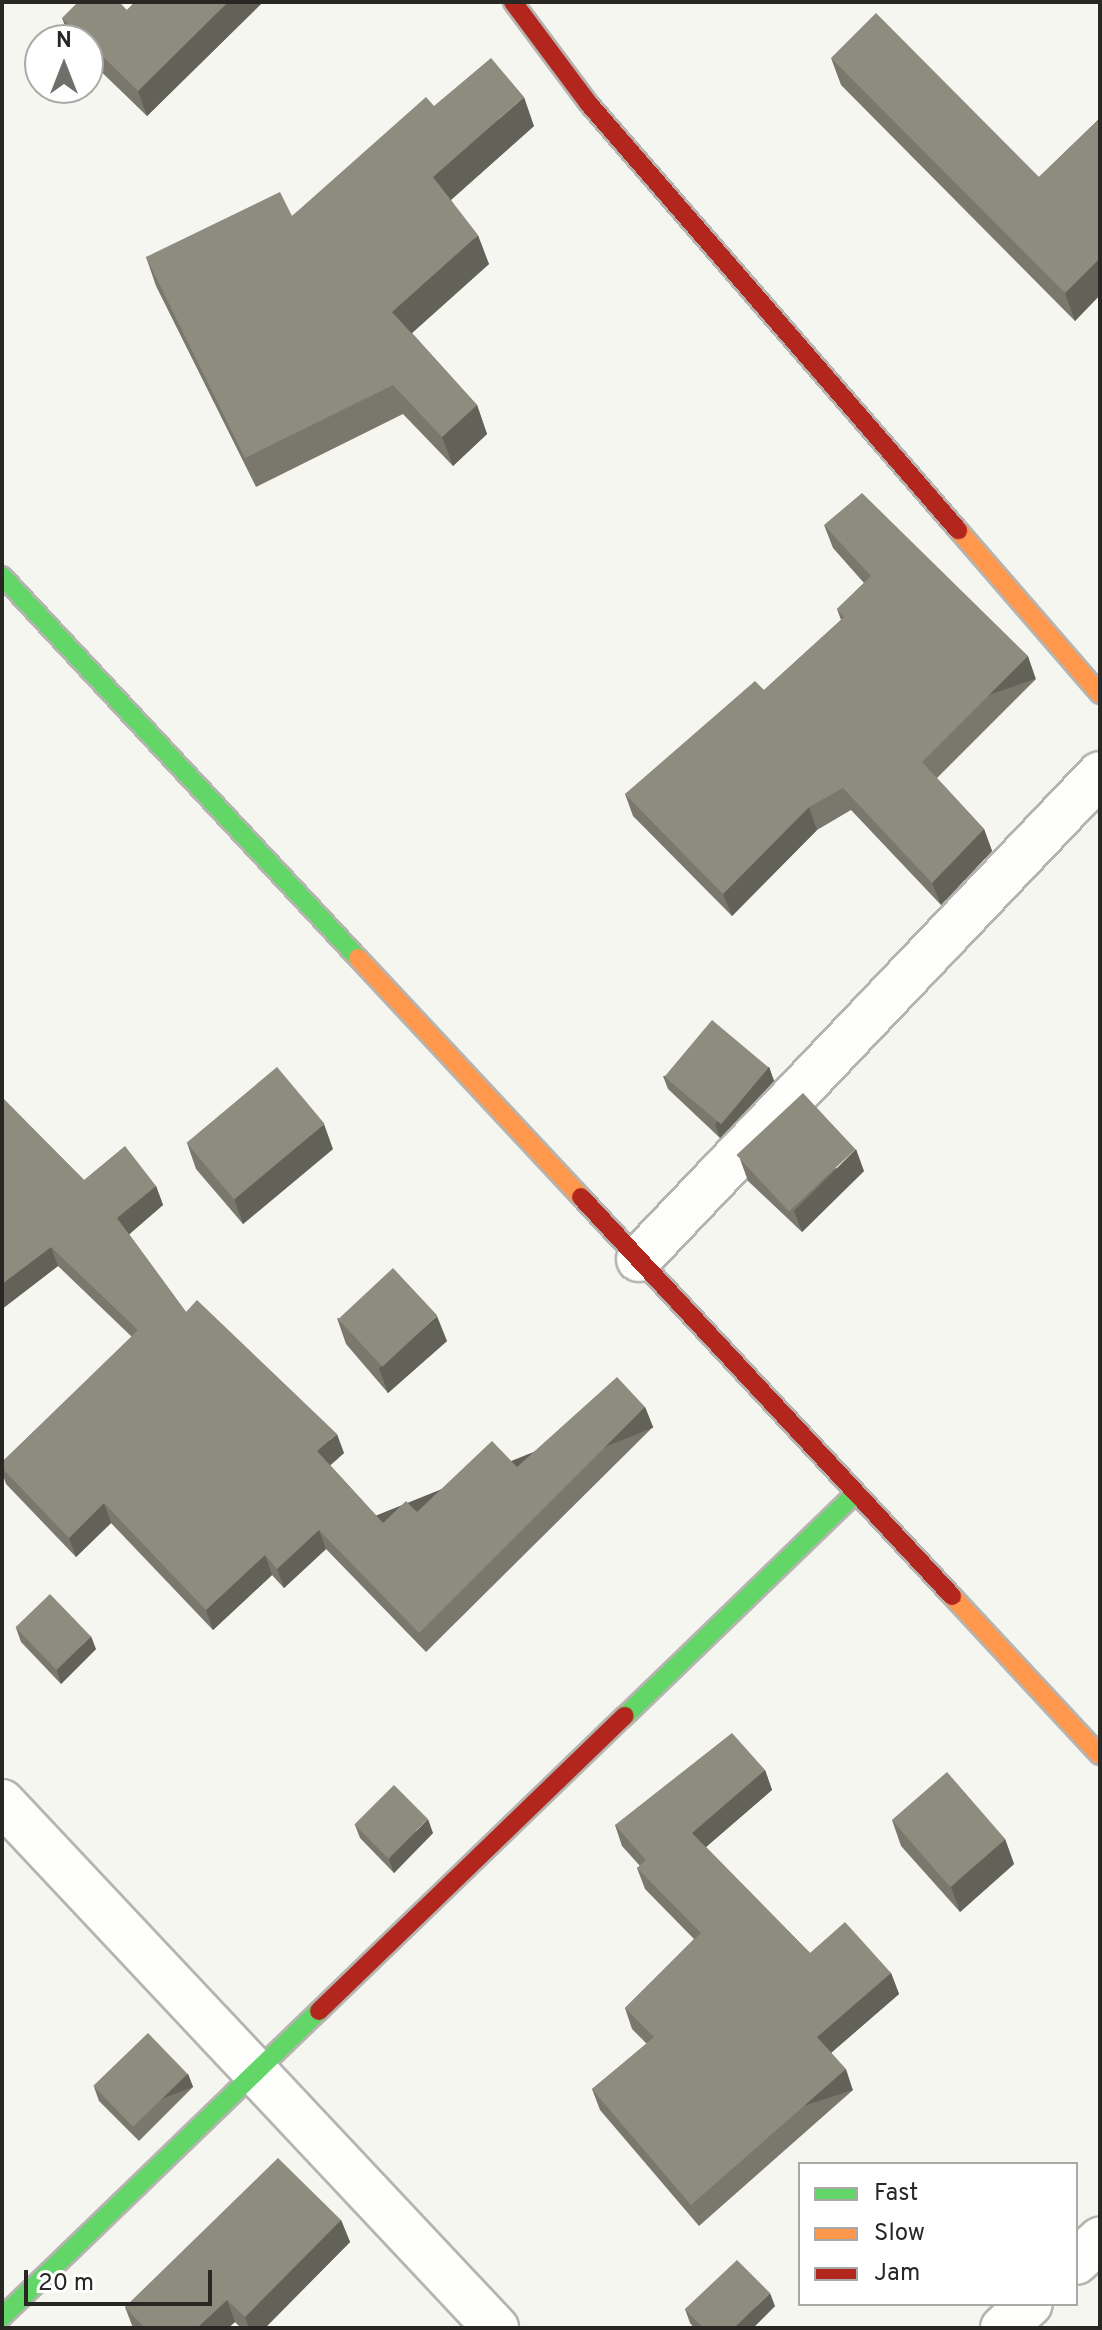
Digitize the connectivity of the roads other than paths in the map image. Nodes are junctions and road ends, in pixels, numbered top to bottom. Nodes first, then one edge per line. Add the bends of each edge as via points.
1 (513, 2) edge
2 (2, 576) edge
3 (1100, 694) edge
4 (1100, 774) edge
5 (639, 1259) junction
6 (856, 1493) junction
7 (1100, 1755) edge
8 (2, 1802) edge
9 (249, 2072) junction
10 (1100, 2240) edge
11 (1078, 2260) edge
12 (1028, 2306) edge
13 (2, 2317) edge
14 (496, 2328) edge
15 (1003, 2328) edge

1 - 3 street via 589,104
2 - 5 street
4 - 5 street
5 - 6 street
6 - 7 street
6 - 9 street
8 - 9 street
9 - 13 street
9 - 14 street
10 - 11 street
12 - 15 street

